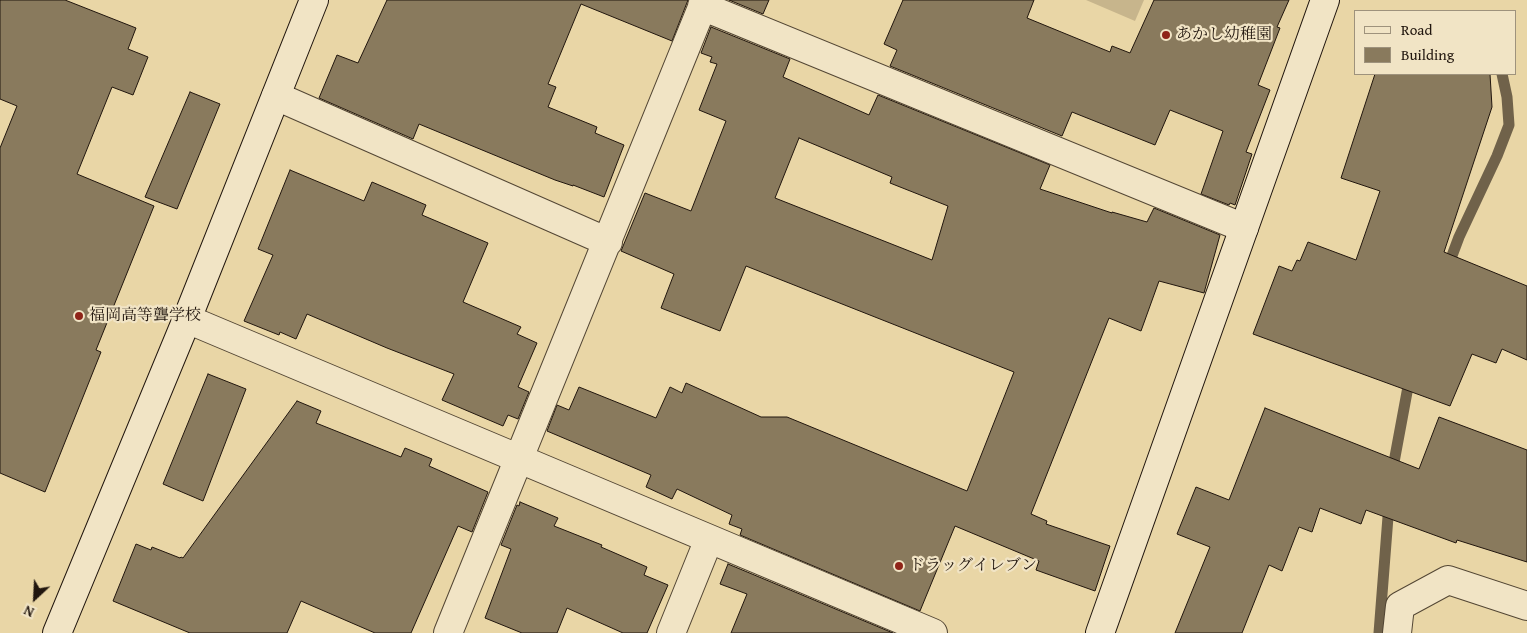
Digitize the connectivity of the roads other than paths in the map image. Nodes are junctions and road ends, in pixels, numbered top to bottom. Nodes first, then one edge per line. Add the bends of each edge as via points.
1 (314, 0) edge
2 (1325, 0) edge
3 (703, 3) edge
4 (276, 96) junction
5 (1244, 228) junction
6 (608, 242) junction
7 (187, 319) junction
8 (520, 459) junction
9 (709, 539) junction
10 (1527, 606) edge
11 (57, 633) edge
12 (448, 633) edge
13 (671, 633) edge
14 (933, 633) edge
15 (1100, 633) edge
16 (1397, 633) edge

1 - 4 street
2 - 5 street
3 - 5 street
3 - 6 street
4 - 6 street
4 - 7 street
5 - 15 street
6 - 8 street
7 - 8 street
7 - 11 street
8 - 9 street
8 - 12 street
9 - 13 street
9 - 14 street
10 - 16 street via 1448,580 1400,606

